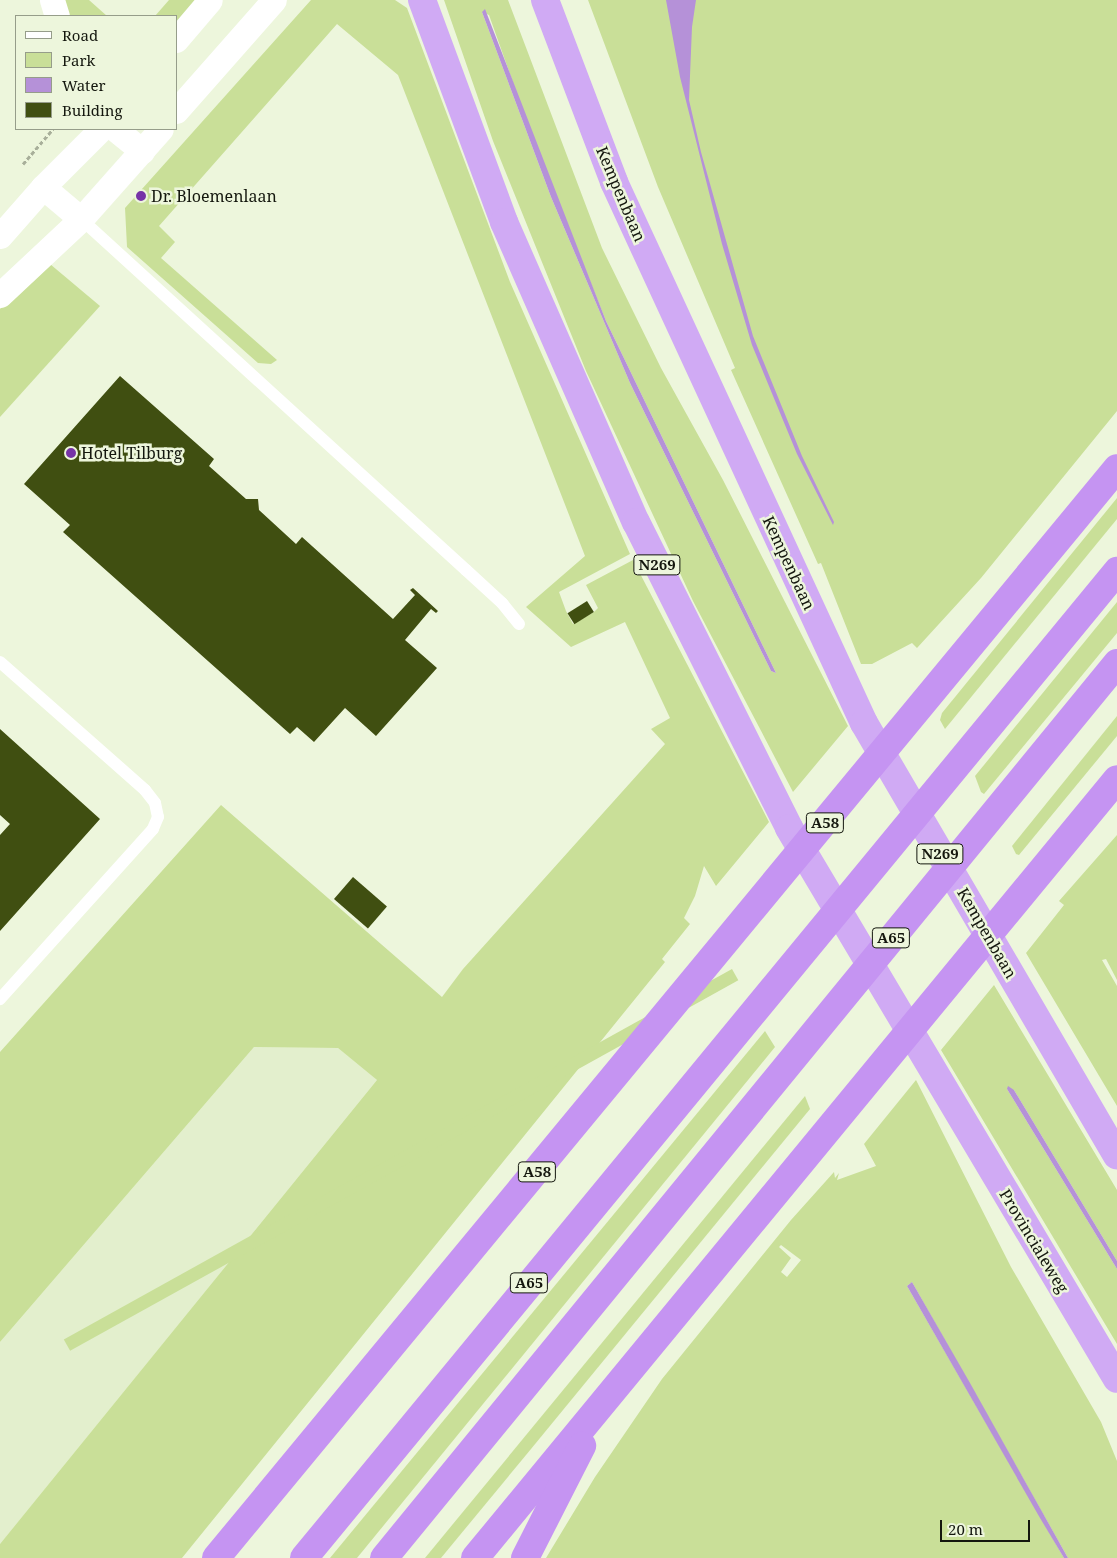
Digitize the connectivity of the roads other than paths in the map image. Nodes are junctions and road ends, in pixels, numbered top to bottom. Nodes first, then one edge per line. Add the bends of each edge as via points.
1 (52, 0) edge
2 (210, 0) edge
3 (274, 0) edge
4 (422, 0) edge
5 (545, 0) edge
6 (57, 15) edge
7 (178, 38) edge
8 (178, 109) edge
9 (100, 130) edge
10 (116, 130) edge
11 (160, 130) edge
12 (142, 151) junction
13 (43, 187) junction
14 (81, 219) junction
15 (0, 236) edge
16 (2, 290) edge
17 (1117, 468) edge
18 (1117, 571) edge
19 (519, 624) dead end
20 (0, 662) edge
21 (1117, 663) edge
22 (1117, 779) edge
23 (0, 999) edge
24 (1117, 1156) edge
25 (1117, 1379) edge
26 (607, 1399) junction
27 (216, 1558) edge
28 (304, 1558) edge
29 (384, 1558) edge
30 (475, 1558) edge
31 (525, 1558) edge

1 - 6 street
2 - 7 street
3 - 8 street
4 - 25 highway, Provincialeweg / N269 via 504,222 636,522 789,828
5 - 24 highway, Kempenbaan / N269 via 614,182 864,723
9 - 13 street
10 - 12 street
11 - 12 street
12 - 14 street
13 - 14 street
13 - 15 street
14 - 16 street
14 - 19 lane via 502,603
17 - 27 highway, A58
18 - 28 highway, A65
20 - 23 lane via 145,790 155,804 158,817 153,829
21 - 29 highway, A65
22 - 26 highway
26 - 30 highway
26 - 31 highway

